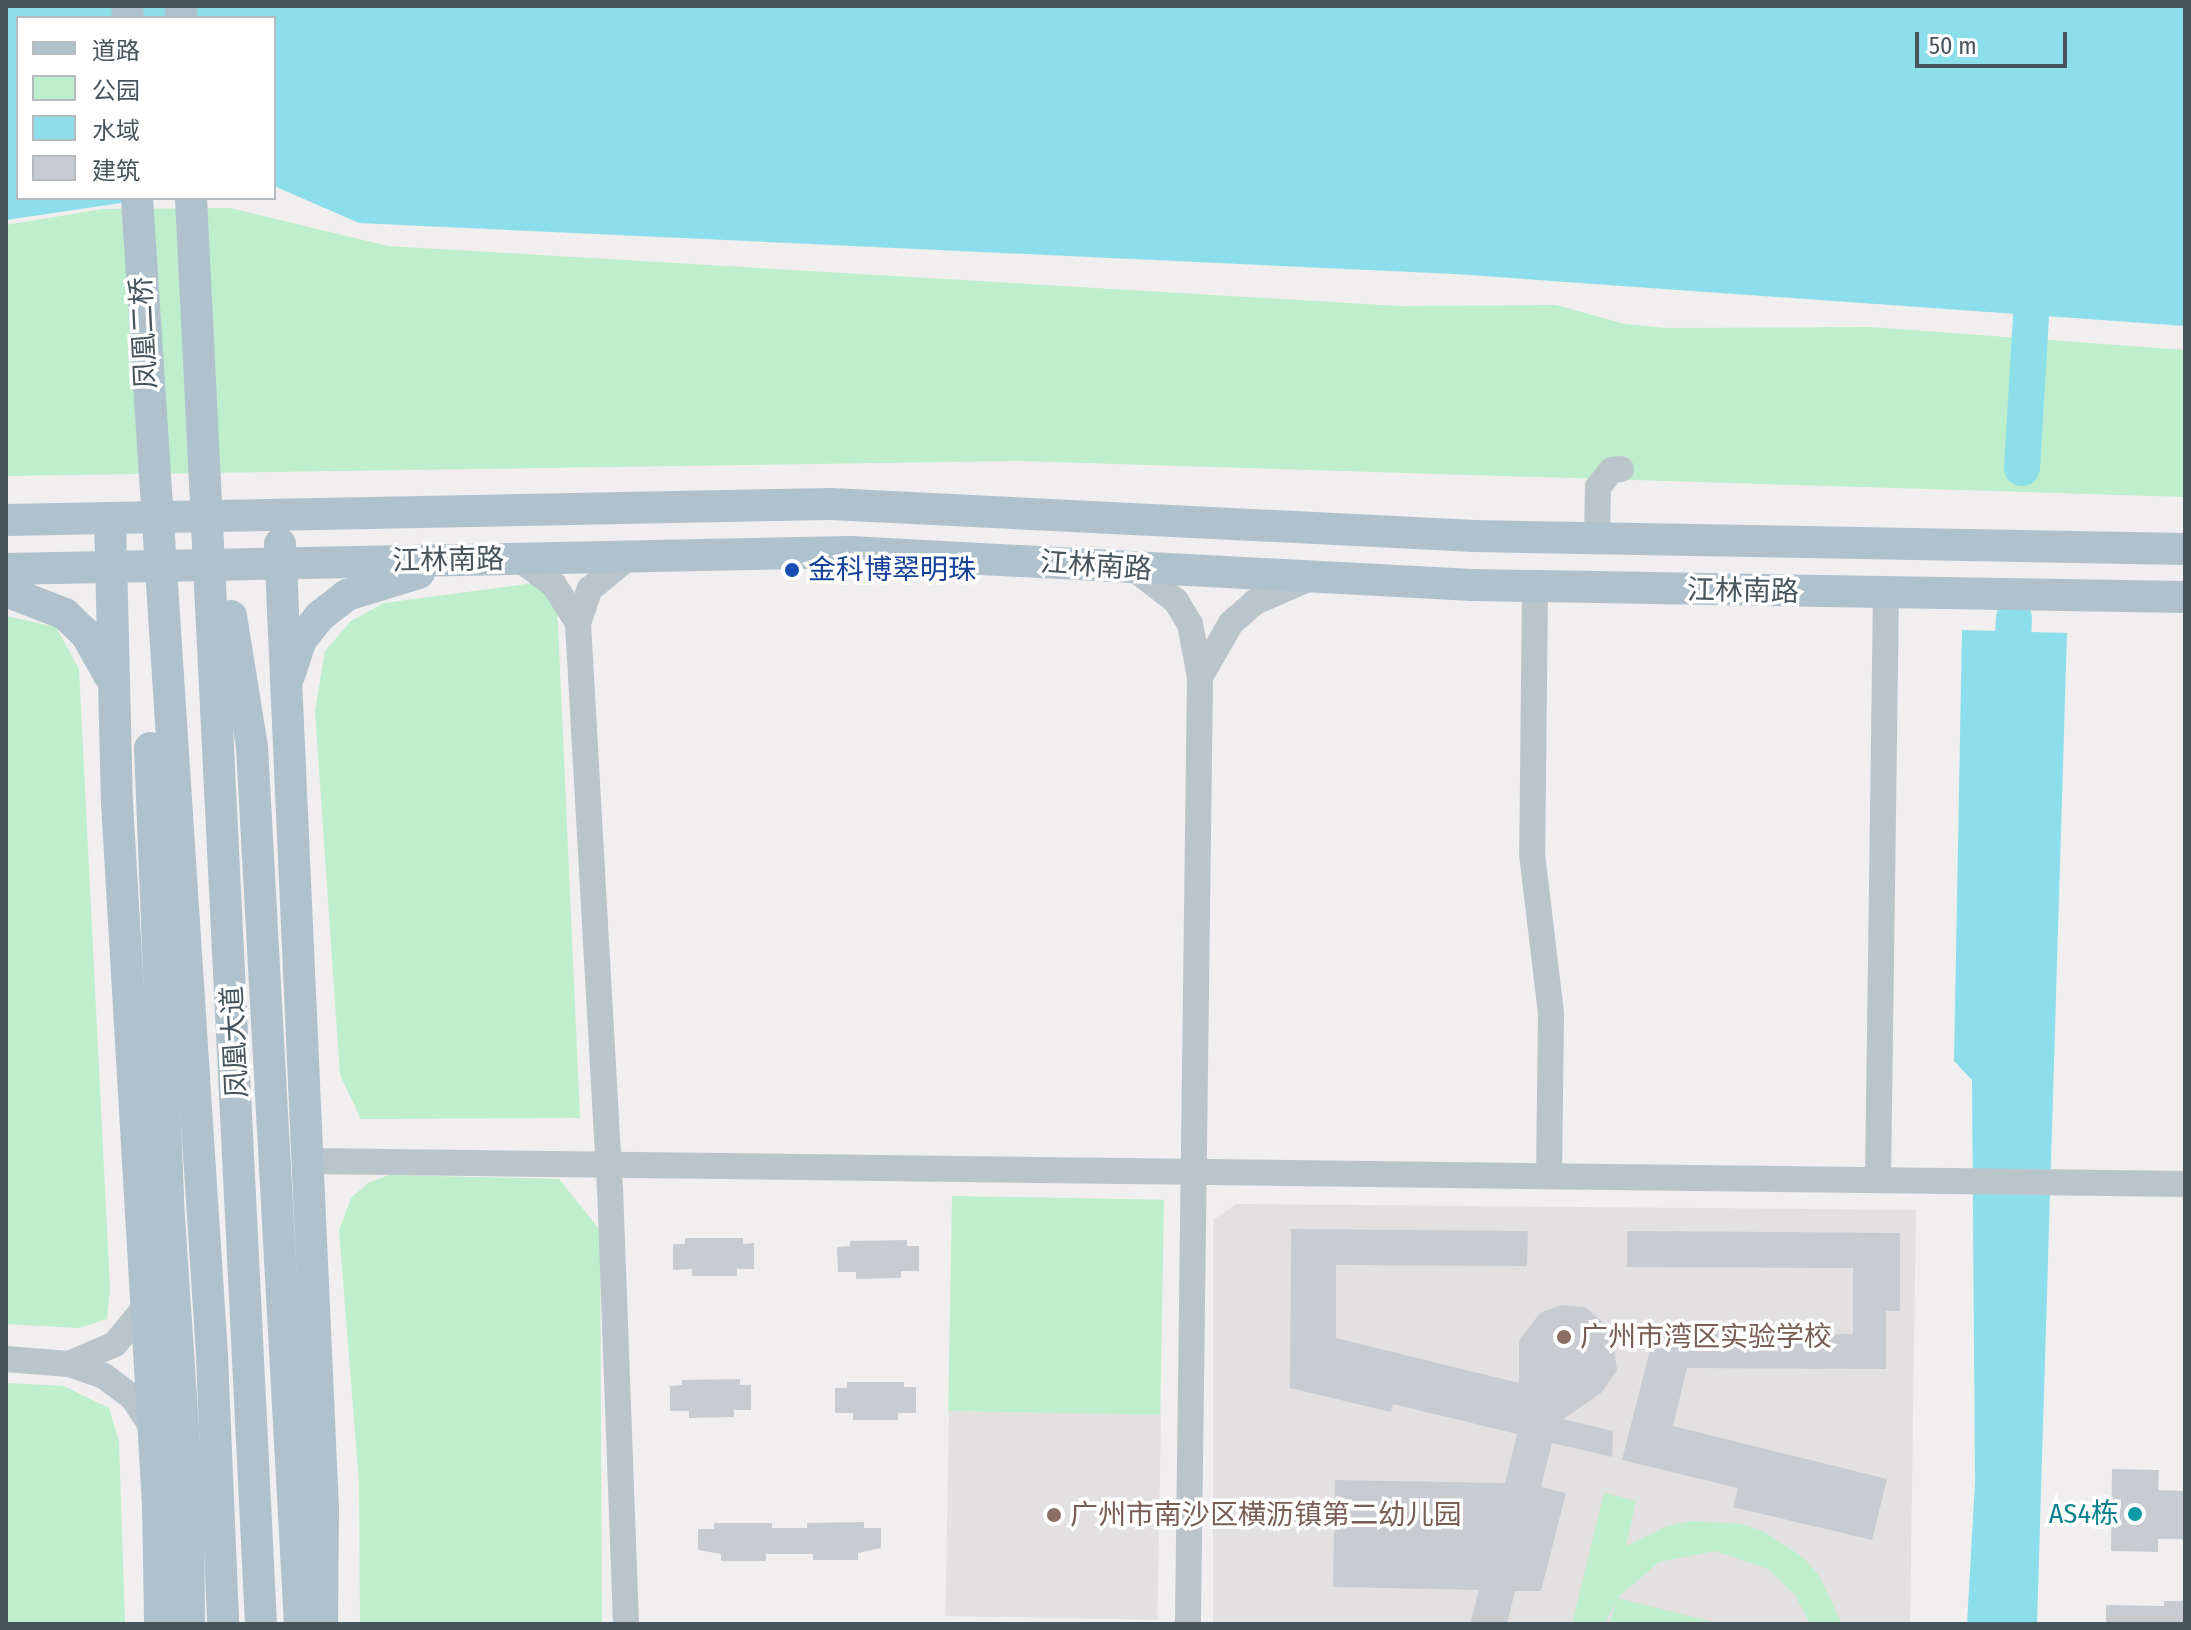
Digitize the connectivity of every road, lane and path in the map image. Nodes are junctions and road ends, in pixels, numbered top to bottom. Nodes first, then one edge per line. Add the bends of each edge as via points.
1 (137, 200) edge
2 (191, 200) edge
3 (205, 459) junction
4 (150, 468) junction
5 (1621, 469) dead end
6 (278, 515) junction
7 (110, 518) junction
8 (6, 520) edge
9 (1597, 538) junction
10 (2185, 549) edge
11 (633, 555) junction
12 (518, 558) junction
13 (479, 559) junction
14 (280, 563) junction
15 (110, 566) junction
16 (1133, 568) junction
17 (6, 569) edge
18 (1312, 578) junction
19 (1535, 587) junction
20 (6, 591) edge
21 (1886, 593) junction
22 (2185, 597) edge
23 (578, 623) junction
24 (1200, 677) junction
25 (112, 686) junction
26 (285, 699) junction
27 (306, 1161) junction
28 (609, 1165) junction
29 (1194, 1172) junction
30 (1549, 1176) junction
31 (1878, 1180) junction
32 (2185, 1184) edge
33 (146, 1306) junction
34 (6, 1359) edge
35 (69, 1364) junction
36 (153, 1429) junction
37 (160, 1624) edge
38 (189, 1624) edge
39 (223, 1624) edge
40 (261, 1624) edge
41 (300, 1624) edge
42 (322, 1624) edge
43 (626, 1624) edge
44 (1188, 1624) edge

1 - 4 main road, 凤凰二桥
2 - 3 main road, 凤凰二桥
3 - 40 main road, 凤凰大道
3 - 41 main road via 252,747
4 - 38 main road via 150,799 188,1506
4 - 39 main road, 凤凰大道 via 211,1340
5 - 9 street via 1612,470 1598,487
6 - 7 main road, 江林南路
6 - 9 main road, 江林南路 via 831,504
6 - 14 main road
7 - 8 main road, 江林南路
7 - 15 main road
9 - 10 main road, 江林南路
11 - 12 main road, 江林南路
11 - 16 main road, 江林南路 via 850,552
11 - 23 street via 590,589
12 - 13 main road, 江林南路
12 - 23 street via 554,585
13 - 14 main road, 江林南路
13 - 26 main road via 347,595 301,640
14 - 15 main road, 江林南路
14 - 26 main road
15 - 17 main road, 江林南路
15 - 25 main road
16 - 18 main road, 江林南路
16 - 24 street via 1176,601 1194,637
18 - 19 main road, 江林南路
18 - 24 street via 1268,594 1231,623
19 - 21 main road, 江林南路
19 - 30 street via 1532,854 1551,1014
20 - 25 main road via 65,614 103,658
21 - 22 main road, 江林南路
21 - 31 street
23 - 28 street
24 - 29 street
25 - 33 main road
26 - 27 main road
27 - 28 street
27 - 42 main road via 323,1508
28 - 29 street
28 - 43 street
29 - 30 street
29 - 44 street
30 - 31 street
31 - 32 street
33 - 35 street via 115,1344
33 - 36 main road
34 - 35 street
35 - 36 street via 119,1386
36 - 37 main road

